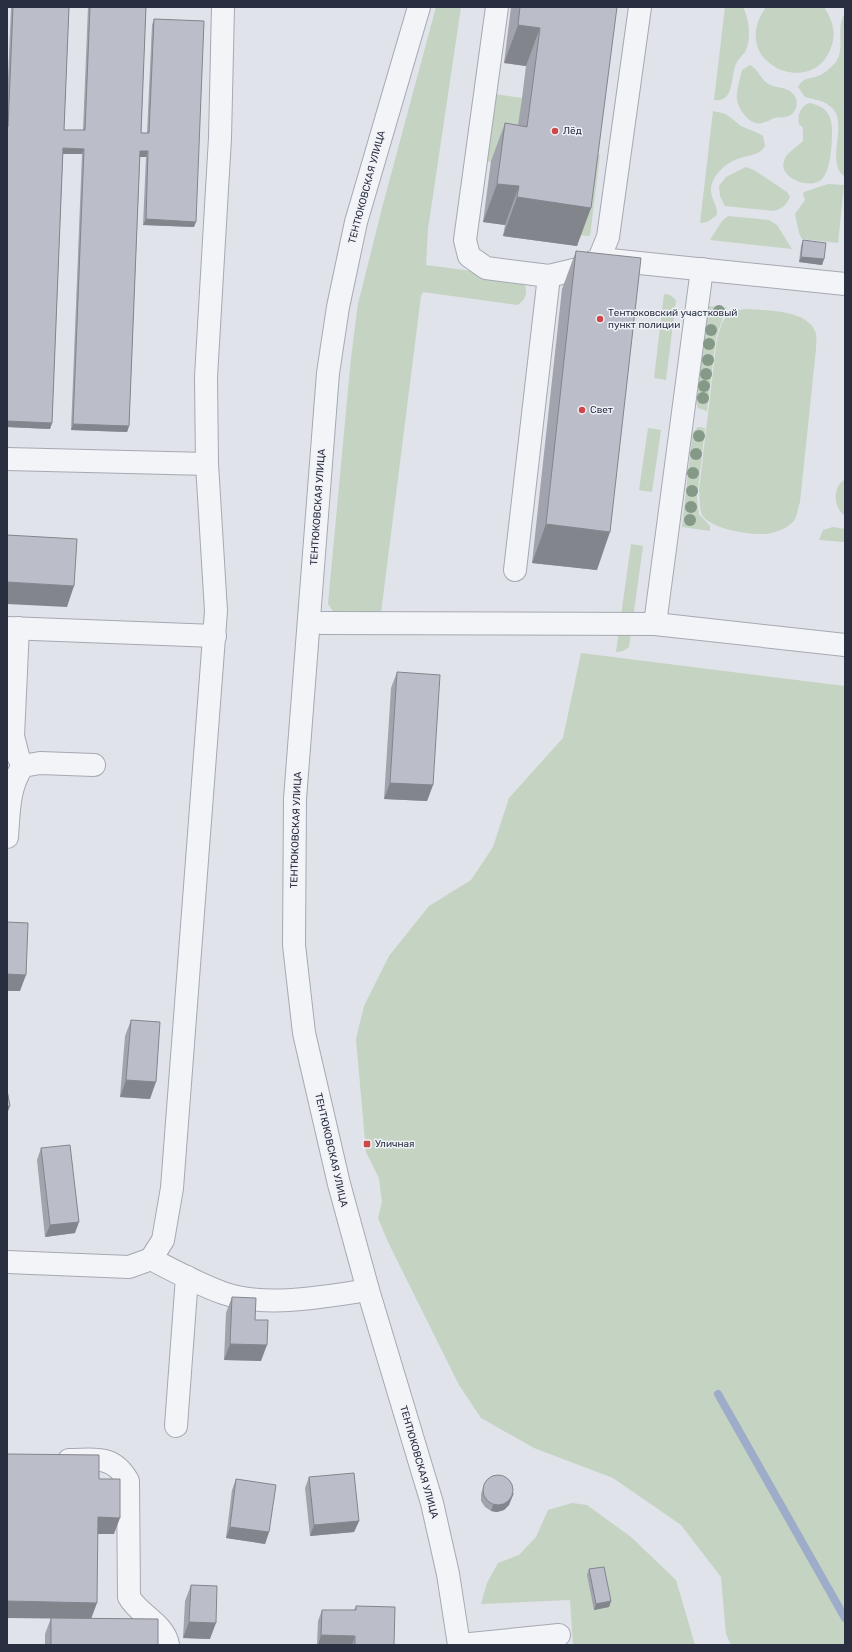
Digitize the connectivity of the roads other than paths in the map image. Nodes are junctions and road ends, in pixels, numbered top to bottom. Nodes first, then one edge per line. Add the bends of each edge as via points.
1 (223, 7) edge
2 (419, 7) edge
3 (497, 7) edge
4 (640, 7) edge
5 (599, 259) junction
6 (702, 269) junction
7 (549, 276) junction
8 (845, 284) edge
9 (7, 459) edge
10 (207, 464) junction
11 (515, 570) dead end
12 (322, 623) dead end
13 (655, 624) junction
14 (13, 628) edge
15 (215, 636) junction
16 (845, 645) edge
17 (94, 765) dead end
18 (23, 766) junction
19 (7, 837) edge
20 (151, 1259) junction
21 (7, 1262) edge
22 (187, 1276) junction
23 (368, 1290) junction
24 (176, 1426) dead end
25 (52, 1460) edge
26 (559, 1635) dead end
27 (496, 1643) edge
28 (168, 1645) edge
29 (459, 1645) edge

1 - 10 street via 220,138 206,377
2 - 23 street, ТЕНТЮКОВСКАЯ УЛИЦА via 356,222 338,307 328,373 295,799 294,945 304,1033 339,1184
3 - 7 street via 466,240 469,256 486,268
4 - 5 street via 608,237
5 - 6 street
5 - 7 street via 578,269
6 - 8 street
6 - 13 street
7 - 11 street
9 - 10 street
10 - 15 street via 216,611
12 - 13 street
13 - 16 street
14 - 15 street
14 - 18 street via 13,736
15 - 20 street via 172,1188 164,1240
17 - 18 street via 40,763
18 - 19 street via 11,794
20 - 21 street via 129,1267
20 - 22 street
22 - 23 street via 223,1293 253,1300 311,1299
22 - 24 street
23 - 29 street, ТЕНТЮКОВСКАЯ УЛИЦА via 432,1503 448,1574
25 - 28 street via 105,1459 123,1471 128,1481 129,1597 134,1607 162,1630
26 - 27 street
27 - 29 street

